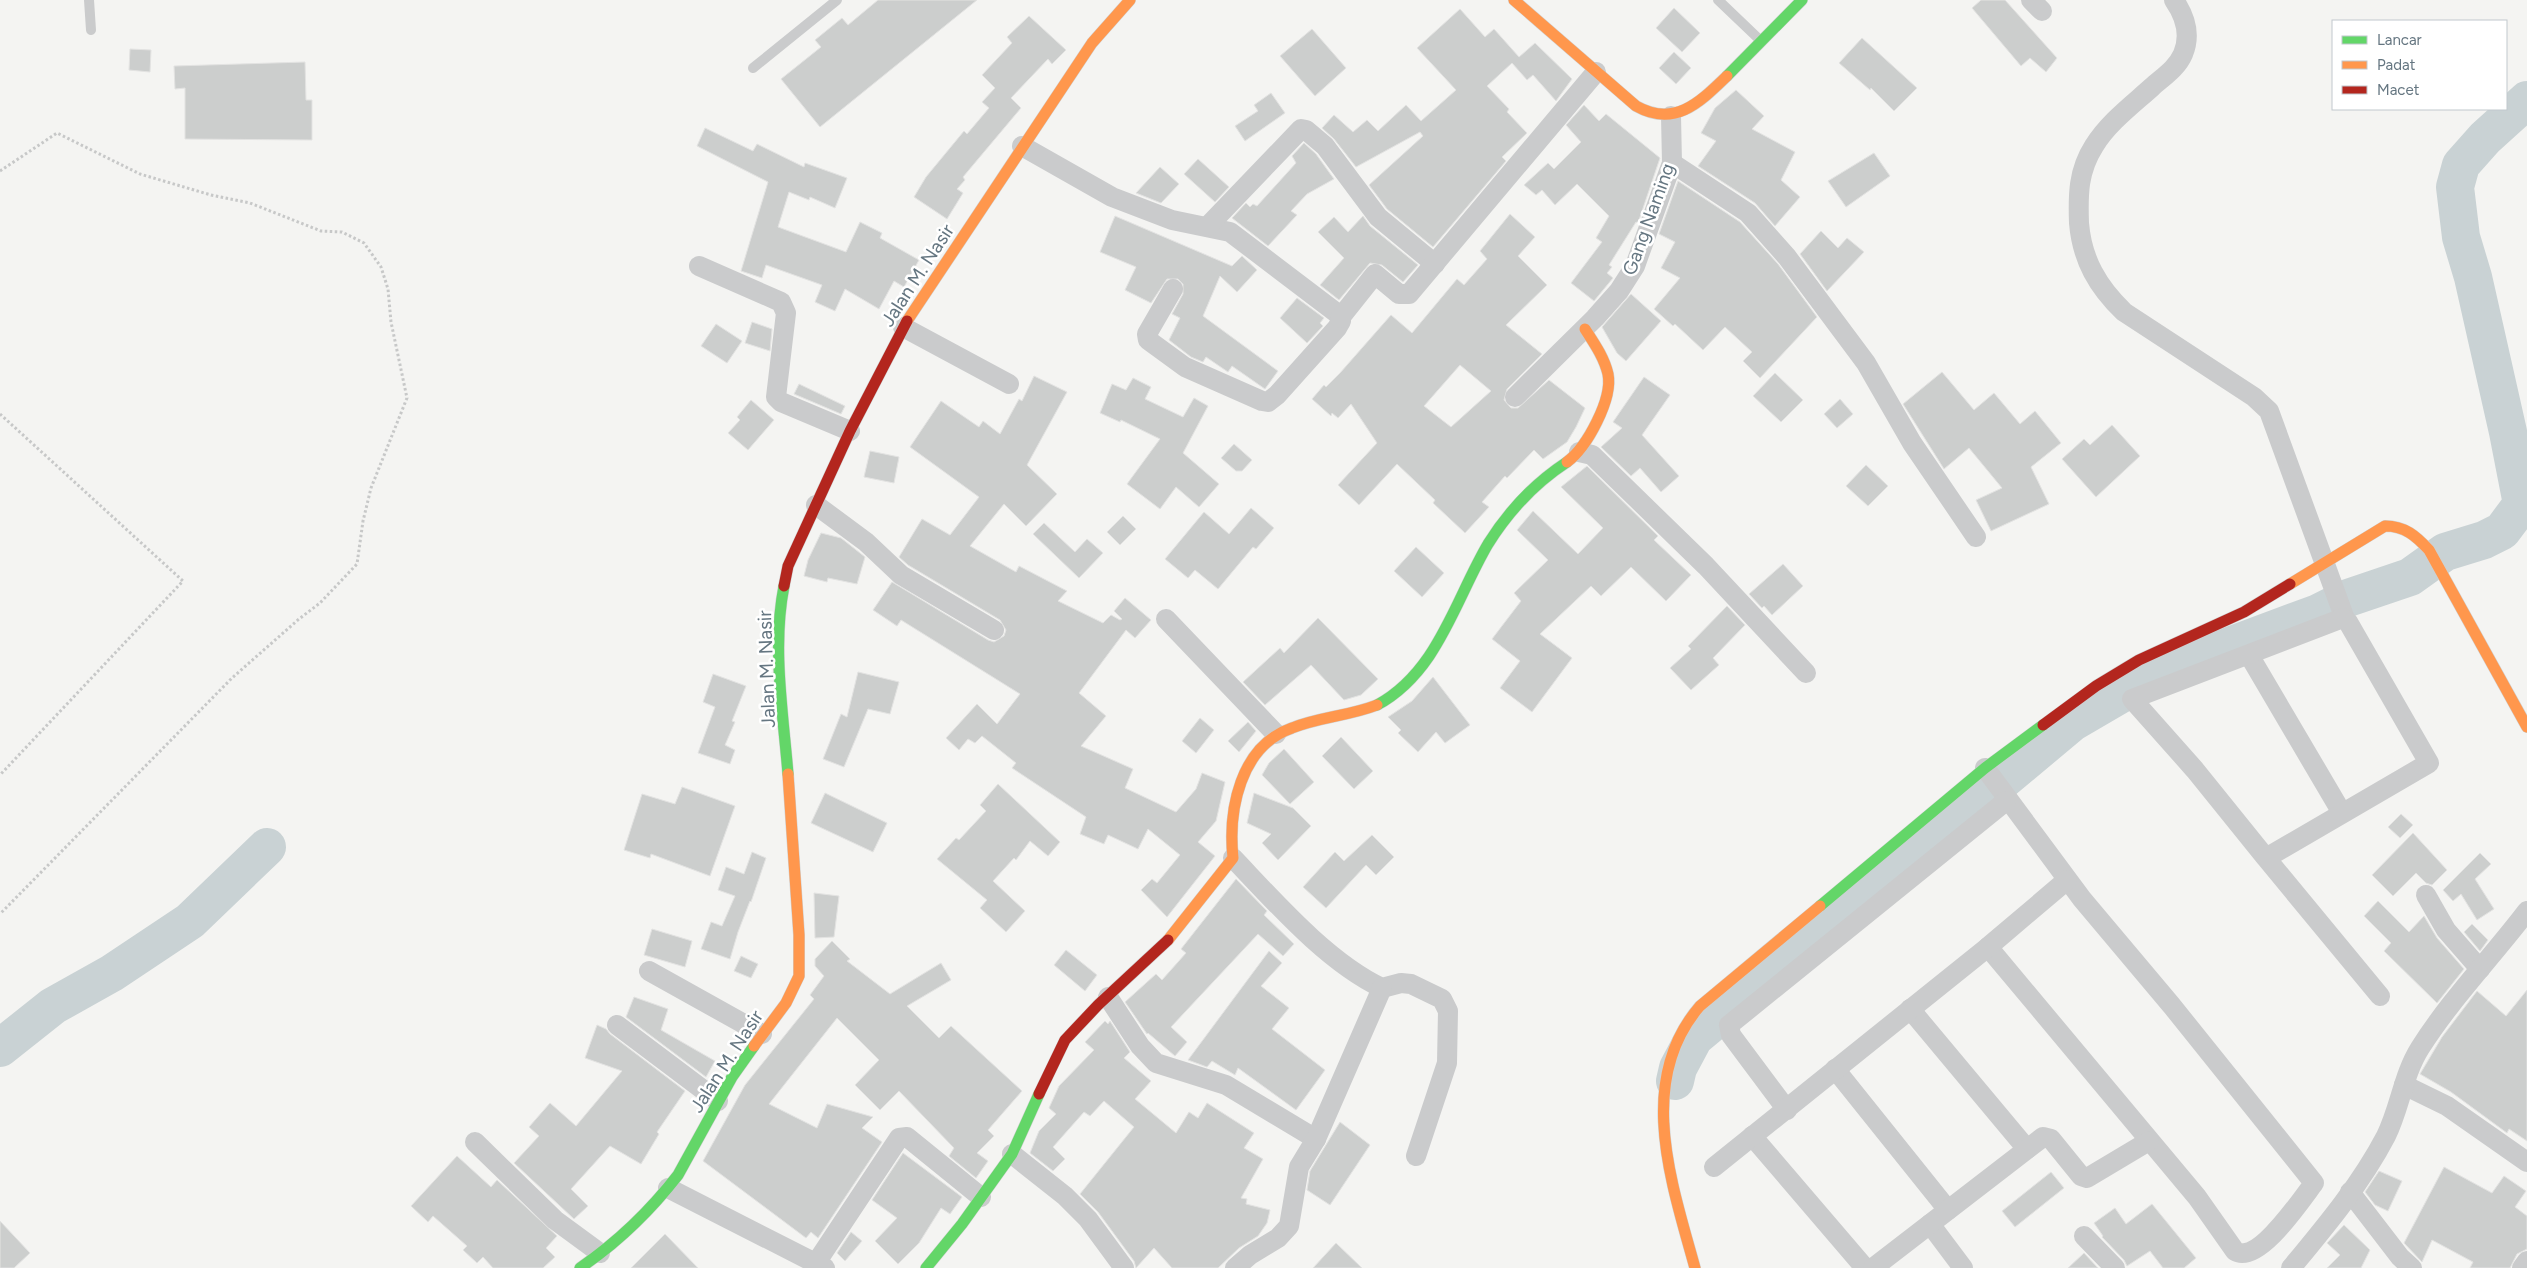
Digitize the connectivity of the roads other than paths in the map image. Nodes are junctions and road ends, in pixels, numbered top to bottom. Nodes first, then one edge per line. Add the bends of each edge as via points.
1 (89, 0) edge
2 (837, 0) edge
3 (1130, 0) edge
4 (1514, 0) edge
5 (1718, 0) edge
6 (1802, 0) edge
7 (2174, 0) edge
8 (91, 30) dead end
9 (1761, 41) junction
10 (752, 68) dead end
11 (1596, 72) junction
12 (1671, 116) junction
13 (1022, 146) junction
14 (1672, 163) junction
15 (1208, 226) junction
16 (1436, 264) junction
17 (699, 266) dead end
18 (1173, 289) dead end
19 (1340, 318) junction
20 (903, 327) junction
21 (1585, 329) junction
22 (1009, 384) dead end
23 (1515, 397) dead end
24 (850, 431) junction
25 (1579, 452) junction
26 (816, 505) junction
27 (1976, 537) dead end
28 (2323, 562) junction
29 (1166, 619) dead end
30 (2345, 619) junction
31 (994, 630) dead end
32 (2249, 655) junction
33 (1806, 673) dead end
34 (2527, 727) edge
35 (1276, 734) junction
36 (1995, 784) junction
37 (2342, 813) junction
38 (1233, 858) junction
39 (2266, 858) junction
40 (2067, 880) junction
41 (2426, 895) dead end
42 (2527, 911) edge
43 (1988, 947) junction
44 (2480, 970) junction
45 (649, 971) dead end
46 (1382, 988) junction
47 (2380, 996) dead end
48 (1108, 997) junction
49 (1910, 1009) junction
50 (617, 1025) dead end
51 (762, 1034) junction
52 (1835, 1069) junction
53 (2404, 1085) junction
54 (718, 1101) junction
55 (1787, 1110) junction
56 (1752, 1136) junction
57 (1316, 1139) junction
58 (2150, 1141) junction
59 (475, 1142) dead end
60 (2027, 1149) junction
61 (1012, 1154) junction
62 (1416, 1156) dead end
63 (2527, 1162) edge
64 (1714, 1166) dead end
65 (668, 1188) junction
66 (2350, 1192) junction
67 (981, 1197) junction
68 (1948, 1210) junction
69 (1930, 1224) junction
70 (2084, 1236) dead end
71 (600, 1253) junction
72 (821, 1266) edge
73 (580, 1268) edge
74 (926, 1268) edge
75 (1124, 1268) edge
76 (1235, 1268) edge
77 (1695, 1268) edge
78 (1865, 1268) edge
79 (1873, 1268) edge
80 (1963, 1268) edge
81 (2114, 1268) edge
82 (2290, 1268) edge
83 (2412, 1268) edge

1 - 8 lane
2 - 10 lane
3 - 13 street, Jalan M. Nasir via 1092,44
4 - 11 street
5 - 9 lane
6 - 9 street
7 - 28 street via 2187,31 2183,55 2102,136 2083,168 2078,182 2083,251 2097,282 2124,312 2254,397 2269,411
9 - 12 street via 1700,102
11 - 12 street via 1636,106
11 - 16 street
12 - 14 street, Gang Naming
13 - 15 street via 1112,198 1172,220
13 - 20 street, Jalan M. Nasir
14 - 21 street, Gang Naming via 1635,266 1619,291
14 - 27 street via 1748,213 1787,257 1866,363 1917,451
15 - 16 street via 1300,129 1306,130 1325,146 1378,217
15 - 19 street via 1230,232
16 - 19 street via 1409,294 1399,294 1375,274
17 - 24 street via 781,302 786,312 776,397
18 - 19 street via 1147,334 1148,340 1184,367 1262,401 1268,402 1277,395 1337,328
20 - 22 street
20 - 24 street, Jalan M. Nasir
21 - 23 street, Gang Naming
21 - 25 street via 1607,367 1609,381 1604,402
24 - 26 street, Jalan M. Nasir
25 - 33 street via 1590,453 1706,566
25 - 35 street via 1534,488 1501,525 1434,649 1402,689 1374,708 1291,727
26 - 31 street via 866,542 901,575
26 - 51 street, Jalan M. Nasir via 788,566 778,636 799,976 786,1003
28 - 30 street
28 - 34 street via 2385,526 2394,525 2411,531 2441,569
28 - 36 street via 2244,612 2122,669
29 - 35 street
30 - 32 street
30 - 37 street via 2430,762
32 - 37 street
32 - 39 street via 2132,699
35 - 38 street via 1258,752 1243,781 1231,828
36 - 40 street
36 - 55 street via 1730,1025 1731,1035
36 - 77 street via 1700,1006 1687,1022 1665,1080 1662,1128 1670,1176
37 - 39 street
38 - 46 street via 1323,947
38 - 48 street via 1161,949
39 - 47 street
40 - 43 street
40 - 58 street via 2314,1184 2270,1237 2251,1253 2242,1254 2235,1251 2197,1197
41 - 44 street via 2446,930
42 - 44 street
43 - 49 street
43 - 58 street
44 - 53 street via 2462,988 2433,1028 2418,1051
45 - 51 street
46 - 57 street
46 - 62 street via 1411,984 1442,999 1448,1012 1447,1064
48 - 57 street via 1140,1046 1156,1063 1226,1085
48 - 61 street via 1075,1028 1059,1049
49 - 52 street
49 - 60 street
50 - 54 street
51 - 54 street, Jalan M. Nasir
52 - 55 street
52 - 68 street
53 - 63 street via 2447,1106
53 - 66 street via 2386,1137
54 - 65 street, Jalan M. Nasir
55 - 56 street
56 - 64 street
56 - 78 street
57 - 76 street via 1299,1168 1289,1226 1278,1238
58 - 60 street via 2088,1178 2081,1176 2047,1137
59 - 71 street via 555,1220
60 - 68 street
61 - 67 street
61 - 75 street via 1076,1208
65 - 71 street, Jalan M. Nasir via 630,1228
65 - 72 street
66 - 82 street via 2328,1224
66 - 83 street via 2400,1258
67 - 72 street via 907,1138 899,1138
67 - 74 street
68 - 69 street
69 - 79 street
69 - 80 street
70 - 81 street
71 - 73 street, Jalan M. Nasir

